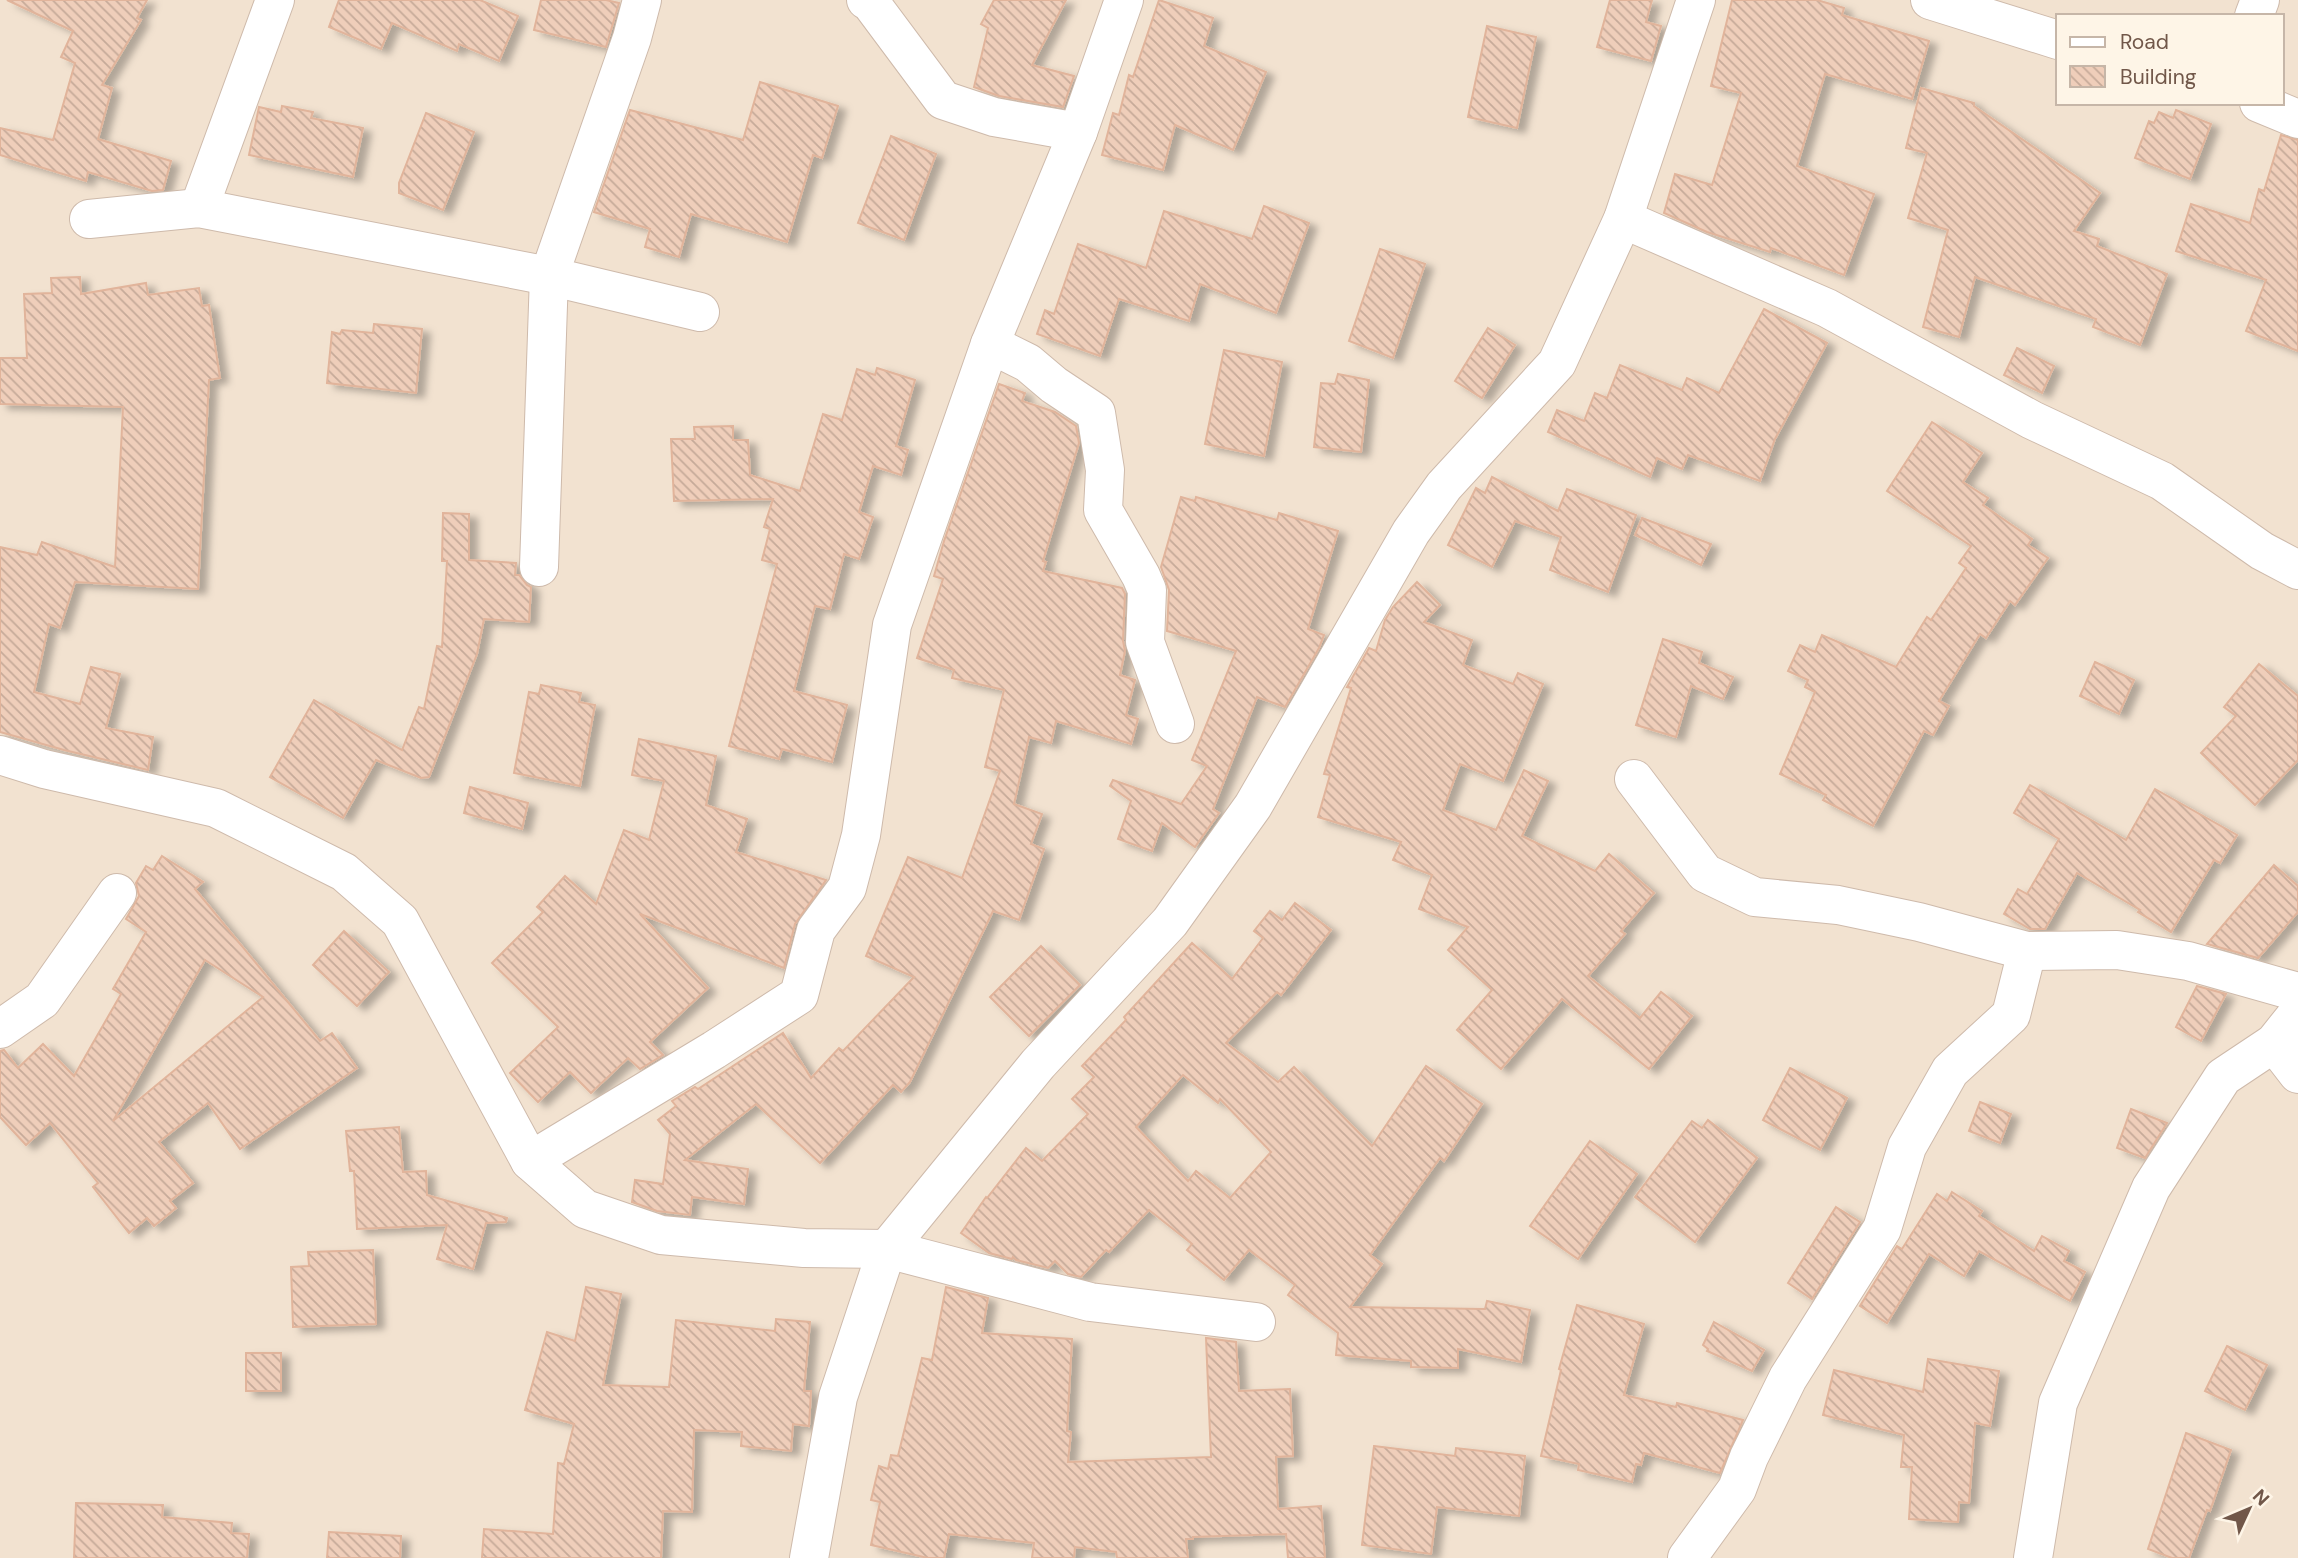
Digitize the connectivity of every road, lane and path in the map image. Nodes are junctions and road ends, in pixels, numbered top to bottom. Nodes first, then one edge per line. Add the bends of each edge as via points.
1 (275, 0) edge
2 (642, 0) edge
3 (866, 0) edge
4 (1124, 0) edge
5 (1696, 0) edge
6 (1930, 0) edge
7 (2056, 39) edge
8 (2264, 105) edge
9 (2298, 118) edge
10 (1078, 132) junction
11 (199, 208) junction
12 (89, 219) dead end
13 (1623, 219) junction
14 (549, 276) junction
15 (700, 312) dead end
16 (990, 344) junction
17 (539, 567) dead end
18 (2298, 570) edge
19 (1175, 724) dead end
20 (0, 755) edge
21 (1634, 779) dead end
22 (117, 893) dead end
23 (2027, 951) junction
24 (2298, 992) edge
25 (2298, 1013) edge
26 (0, 1029) edge
27 (2273, 1043) junction
28 (2298, 1074) edge
29 (530, 1161) junction
30 (887, 1250) junction
31 (1256, 1322) dead end
32 (809, 1558) edge
33 (1687, 1558) edge
34 (2033, 1558) edge

1 - 11 street
2 - 14 street
3 - 10 street via 943,100 994,117
4 - 10 street
5 - 13 street
6 - 7 street
8 - 9 street
10 - 16 street
11 - 12 street
11 - 14 street
13 - 18 street via 1827,308 2032,420 2162,481 2262,551
13 - 30 street via 1557,363 1444,486 1410,531 1254,806 1170,922 1038,1065
14 - 15 street
14 - 17 street
16 - 19 street via 1028,363 1096,413 1105,470 1102,510 1147,590 1145,642
16 - 29 street via 892,625 861,835 846,888 816,930 799,995
20 - 29 street via 216,807 344,872 400,921
21 - 23 street via 1705,873 1755,897 1838,905
22 - 26 street via 42,1000
23 - 24 street via 2117,950 2188,961
23 - 33 street via 2011,1016 1950,1071 1907,1147 1882,1229 1788,1378 1737,1489
25 - 27 street
27 - 28 street
27 - 34 street via 2222,1077 2151,1188 2058,1403
29 - 30 street via 586,1209 661,1235 804,1248
30 - 31 street via 1090,1302
30 - 32 street via 838,1397

